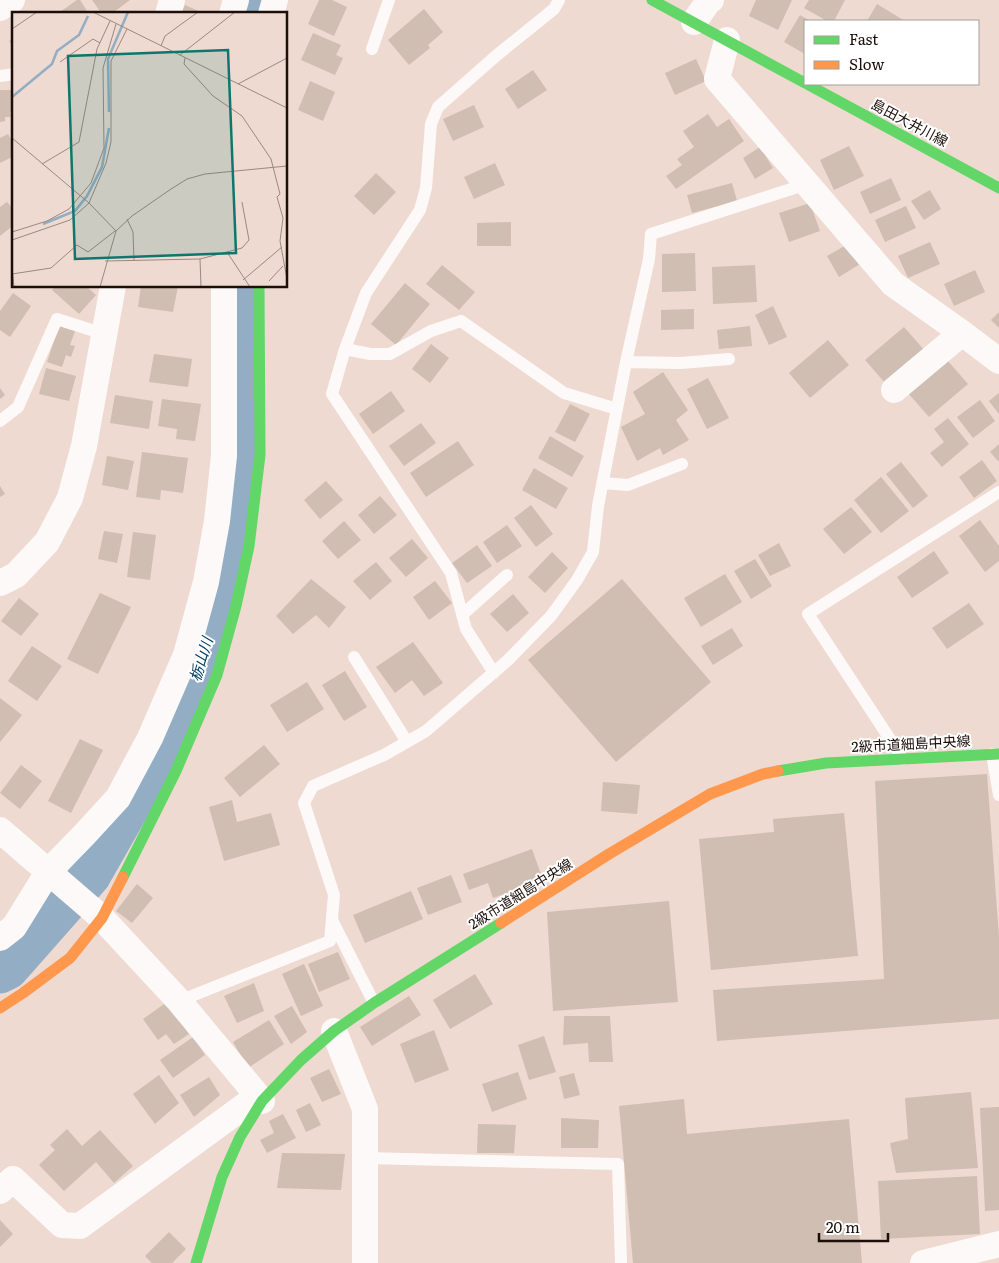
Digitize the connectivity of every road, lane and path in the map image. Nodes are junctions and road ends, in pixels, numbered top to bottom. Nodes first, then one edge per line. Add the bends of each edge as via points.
1 (12, 0) edge
2 (389, 0) edge
3 (559, 0) edge
4 (652, 0) edge
5 (711, 0) edge
6 (0, 8) edge
7 (694, 22) junction
8 (727, 40) junction
9 (372, 49) dead end
10 (804, 82) edge
11 (813, 85) edge
12 (830, 90) edge
13 (807, 184) junction
14 (999, 188) edge
15 (113, 288) edge
16 (224, 288) edge
17 (259, 288) edge
18 (962, 333) junction
19 (104, 334) junction
20 (345, 349) junction
21 (729, 359) dead end
22 (999, 361) edge
23 (626, 362) junction
24 (894, 390) dead end
25 (617, 409) junction
26 (0, 421) edge
27 (682, 464) dead end
28 (603, 483) junction
29 (999, 492) edge
30 (507, 575) dead end
31 (0, 583) edge
32 (462, 614) junction
33 (354, 657) dead end
34 (494, 673) junction
35 (407, 742) junction
36 (995, 754) edge
37 (904, 759) junction
38 (999, 796) edge
39 (0, 830) edge
40 (48, 872) junction
41 (102, 918) junction
42 (332, 920) junction
43 (0, 938) edge
44 (179, 1001) junction
45 (374, 1003) junction
46 (0, 1008) edge
47 (334, 1031) junction
48 (260, 1099) junction
49 (365, 1158) junction
50 (0, 1191) edge
51 (999, 1244) edge
52 (939, 1261) edge
53 (196, 1263) edge
54 (365, 1263) edge
55 (621, 1263) edge

1 - 6 street
2 - 9 lane
3 - 20 lane via 554,9 438,107 431,124 426,188 420,210 366,293
4 - 7 street, 島田大井川線
5 - 7 street
7 - 8 street, 島田大井川線
8 - 10 street, 島田大井川線
8 - 13 street via 717,79
11 - 12 street, 島田大井川線
12 - 14 street, 島田大井川線
13 - 18 street via 893,284
13 - 23 lane via 651,234 649,258
15 - 19 street
16 - 40 street via 224,456 206,582 186,655 150,738 118,798
17 - 41 street via 260,455 236,606 216,675 176,771
18 - 22 street
18 - 24 street
19 - 26 lane via 57,319 18,406
19 - 31 street via 84,446 70,498 47,542 16,575
20 - 25 lane via 390,354 431,331 461,321 564,393
20 - 32 lane via 332,394 451,573
21 - 23 lane via 681,363
23 - 25 lane
25 - 28 lane
27 - 28 lane via 628,485
28 - 34 lane via 593,552 577,580 551,616
29 - 37 lane via 808,614
30 - 32 lane
32 - 34 lane via 466,630
33 - 35 lane
34 - 35 lane via 426,731
35 - 42 lane via 313,786 304,803 334,895
36 - 37 street, 2級市道細島中央線
36 - 38 lane
37 - 45 street, 2級市道細島中央線 via 826,763 763,774 710,794
39 - 40 street
40 - 41 street
40 - 43 street via 14,927
41 - 44 street
41 - 46 street via 70,958
42 - 44 lane via 330,941
42 - 45 lane
44 - 48 street
45 - 47 street, 2級市道細島中央線
47 - 48 street, 2級市道細島中央線
47 - 49 street via 365,1109
48 - 50 street via 80,1226 62,1225 13,1178
48 - 53 street, 2級市道細島中央線 via 222,1177
49 - 54 street
49 - 55 lane via 618,1164
51 - 52 street

